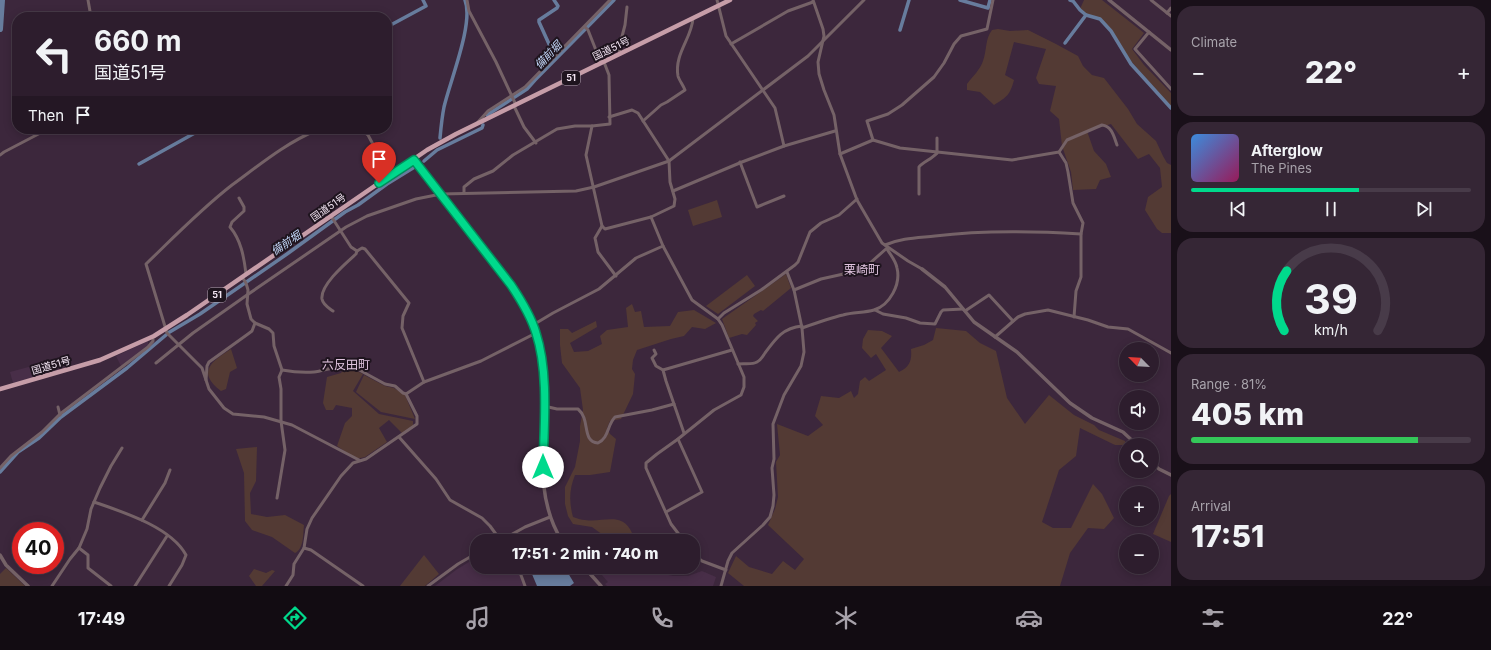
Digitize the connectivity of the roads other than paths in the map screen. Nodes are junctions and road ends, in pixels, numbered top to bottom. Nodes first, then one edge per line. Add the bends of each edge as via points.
1 (88, 0) edge
2 (467, 0) edge
3 (610, 0) edge
4 (717, 0) edge
5 (730, 0) edge
6 (864, 0) edge
7 (993, 0) edge
8 (1109, 0) edge
9 (1151, 0) edge
10 (813, 1) edge
11 (719, 6) junction
12 (627, 8) dead end
13 (1171, 8) edge
14 (89, 12) edge
15 (1167, 13) junction
16 (1171, 16) edge
17 (693, 18) junction
18 (587, 28) junction
19 (1149, 32) junction
20 (823, 41) junction
21 (730, 44) junction
22 (1171, 50) edge
23 (620, 54) junction
24 (603, 62) junction
25 (1171, 89) edge
26 (763, 91) junction
27 (513, 101) junction
28 (609, 117) junction
29 (644, 121) junction
30 (476, 125) junction
31 (592, 126) junction
32 (835, 131) junction
33 (38, 134) edge
34 (306, 134) edge
35 (367, 134) edge
36 (937, 138) dead end
37 (873, 140) junction
38 (536, 142) junction
39 (1117, 145) dead end
40 (784, 146) junction
41 (1059, 152) junction
42 (937, 153) junction
43 (840, 154) junction
44 (0, 156) edge
45 (414, 160) junction
46 (669, 162) junction
47 (740, 162) junction
48 (390, 176) junction
49 (594, 187) junction
50 (673, 191) junction
51 (464, 193) junction
52 (441, 194) junction
53 (919, 194) dead end
54 (784, 196) dead end
55 (239, 198) dead end
56 (857, 199) junction
57 (651, 217) junction
58 (333, 219) junction
59 (602, 226) junction
60 (341, 231) junction
61 (1081, 234) junction
62 (663, 246) junction
63 (886, 247) junction
64 (357, 250) junction
65 (922, 269) joint
66 (787, 272) junction
67 (616, 276) junction
68 (245, 279) junction
69 (794, 290) junction
70 (247, 295) junction
71 (875, 310) junction
72 (964, 310) junction
73 (333, 311) dead end
74 (1074, 317) junction
75 (718, 319) junction
76 (1013, 321) junction
77 (255, 324) junction
78 (533, 325) junction
79 (802, 327) junction
80 (165, 329) junction
81 (536, 333) junction
82 (154, 336) junction
83 (995, 337) junction
84 (179, 344) junction
85 (654, 350) dead end
86 (732, 350) junction
87 (1171, 353) edge
88 (156, 363) dead end
89 (738, 364) junction
90 (282, 370) junction
91 (663, 370) junction
92 (206, 381) junction
93 (424, 382) junction
94 (0, 389) edge
95 (406, 394) junction
96 (674, 404) junction
97 (544, 406) junction
98 (58, 407) dead end
99 (60, 415) junction
100 (281, 421) junction
101 (684, 433) junction
102 (399, 437) junction
103 (1129, 438) edge
104 (678, 439) junction
105 (122, 448) dead end
106 (359, 460) junction
107 (0, 468) edge
108 (1159, 469) edge
109 (170, 470) dead end
110 (1171, 475) edge
111 (277, 498) dead end
112 (94, 502) junction
113 (666, 512) junction
114 (550, 517) junction
115 (142, 520) junction
116 (496, 534) edge
117 (513, 534) edge
118 (558, 534) edge
119 (678, 534) edge
120 (167, 536) junction
121 (79, 548) junction
122 (304, 548) junction
123 (0, 555) edge
124 (470, 557) edge
125 (700, 560) edge
126 (726, 570) junction
127 (521, 574) edge
128 (590, 574) edge
129 (28, 586) edge
130 (52, 586) edge
131 (111, 586) edge
132 (135, 586) edge
133 (169, 586) edge
134 (286, 586) edge
135 (363, 586) edge
136 (428, 586) edge
137 (525, 586) edge
138 (601, 586) edge
139 (721, 586) edge

1 - 14 street
2 - 27 street via 469,11
3 - 18 street
4 - 11 street
5 - 11 highway, 国道51号 / 51
6 - 20 street
7 - 37 street via 987,29 961,36 934,77 902,105 888,114 866,121
8 - 19 street
9 - 15 street
10 - 20 street via 823,29
10 - 21 street via 788,11
11 - 17 highway, 国道51号 / 51
11 - 21 street via 723,28
12 - 23 street
13 - 15 street
15 - 16 street
17 - 23 highway, 国道51号 / 51
17 - 29 street via 677,68 678,77 685,90 661,105
18 - 24 street
18 - 27 street
19 - 22 street
19 - 25 street via 1135,49
20 - 26 street
20 - 32 street via 818,62 819,74 834,115
21 - 26 street
23 - 24 highway, 国道51号 / 51
24 - 27 highway, 国道51号 / 51
24 - 28 street via 609,75
26 - 40 street via 775,108
26 - 46 street
27 - 30 highway, 国道51号 / 51
27 - 30 street via 488,111
27 - 38 street via 524,127
28 - 29 street via 632,110 638,112
28 - 31 street via 610,124
29 - 46 street
30 - 45 highway, 国道51号 / 51
31 - 38 street via 557,129
31 - 49 street via 586,155
32 - 40 street
32 - 43 street
33 - 44 street
34 - 80 street via 279,149 221,193 146,264
35 - 48 street
36 - 42 street
37 - 42 street via 900,148
37 - 43 street
38 - 51 street via 512,155 493,171 468,183 464,187
39 - 41 street via 1110,128 1102,125 1067,140
40 - 47 street
41 - 42 street via 1012,160
41 - 61 street via 1066,163 1073,203 1082,220
42 - 53 street via 919,168
43 - 56 street
45 - 48 highway, 国道51号 / 51
45 - 52 street
46 - 49 street
46 - 50 street
47 - 50 street
47 - 54 street via 757,207
48 - 58 highway, 国道51号 / 51
49 - 51 street via 562,192
49 - 59 street
50 - 57 street via 674,206
51 - 52 street
52 - 60 street via 380,211
52 - 78 street via 511,285
55 - 68 street via 244,211 230,227 240,243
56 - 63 street
56 - 66 street via 839,215 821,223 810,232 798,262
57 - 59 street via 605,229
57 - 62 street
58 - 60 street
58 - 68 highway, 国道51号 / 51
59 - 67 street via 595,238 598,252
60 - 64 street via 351,246
60 - 70 street
61 - 63 street via 982,231 911,237
61 - 74 street via 1081,277 1076,291
62 - 67 street via 636,258
62 - 75 street via 692,300
63 - 65 street
63 - 69 street via 869,264 857,271 822,279
63 - 71 street via 897,267 896,286 890,298
64 - 73 street via 326,286 322,295 323,302
64 - 93 street via 365,249 409,303 403,316 402,328
65 - 72 street via 945,287
66 - 69 street
66 - 75 street
67 - 78 street via 600,289
68 - 70 street
68 - 80 highway, 国道51号 / 51
69 - 79 street
70 - 77 street via 248,311
70 - 84 street
71 - 72 street via 935,324 943,310
71 - 79 street via 845,314
72 - 76 street via 989,295
72 - 83 street via 980,327
74 - 76 street via 1048,310 1025,314
74 - 87 street via 1108,327 1128,329
75 - 86 street
76 - 83 street
77 - 90 street via 270,329 273,333 274,346
77 - 92 street via 252,331 209,362
78 - 81 street
79 - 89 street via 792,327 784,331 759,361
79 - 126 street via 803,360 784,395 773,424 774,495 770,517 732,553
80 - 82 highway, 国道51号 / 51
80 - 84 street
81 - 93 street via 481,361
81 - 97 street via 543,366
82 - 94 highway, 国道51号 / 51 via 100,360
82 - 99 street via 148,347
83 - 103 street via 1027,361 1070,403
84 - 88 street
84 - 92 street via 202,368
85 - 91 street via 656,354 652,358 656,366
86 - 89 street
86 - 91 street
89 - 101 street via 745,382 741,394 714,410
90 - 95 street via 313,372 347,364 385,384 395,386
90 - 100 street via 279,377 282,394
91 - 96 street
92 - 100 street via 214,398 229,412
93 - 95 street
95 - 102 street via 417,424
96 - 97 street via 616,417 605,438 598,443 590,440 585,419 578,409
96 - 101 street
97 - 114 street via 544,487
98 - 99 street
99 - 107 street via 18,449
100 - 106 street
100 - 111 street via 285,450
101 - 104 street
102 - 106 street via 366,459
102 - 116 street via 436,479 450,500 482,518
104 - 113 street via 646,464
104 - 113 street via 702,492
105 - 112 street
106 - 122 street via 347,468 312,518
108 - 110 street
109 - 115 street
112 - 115 street
112 - 121 street
113 - 119 street
114 - 117 street
114 - 118 street
115 - 120 street
120 - 132 street
120 - 133 street via 179,544 186,555
121 - 130 street
121 - 131 street via 88,555 88,568
122 - 134 street via 294,564 293,576
122 - 135 street via 311,550
123 - 129 street via 6,566
124 - 136 street
125 - 126 street
126 - 139 street
127 - 137 street
128 - 138 street

